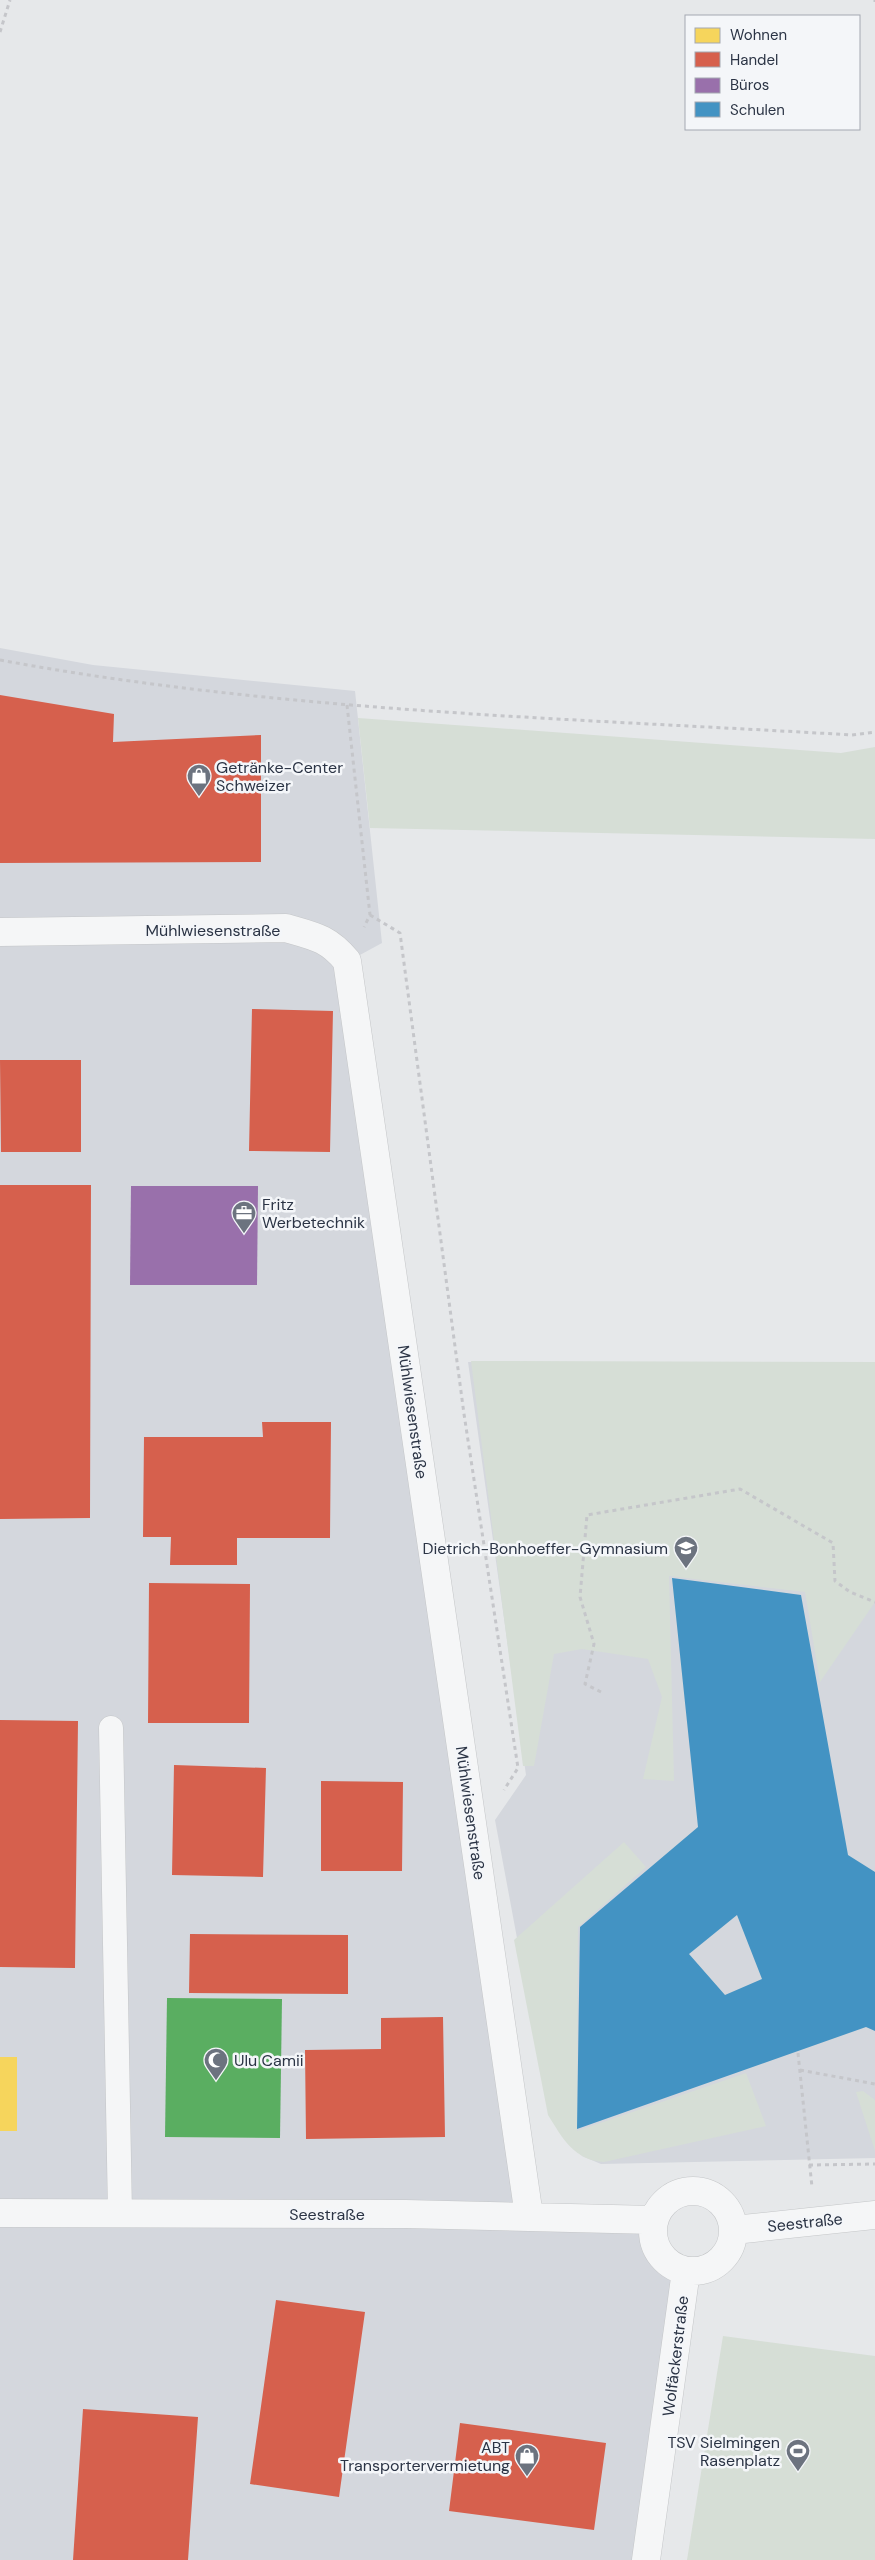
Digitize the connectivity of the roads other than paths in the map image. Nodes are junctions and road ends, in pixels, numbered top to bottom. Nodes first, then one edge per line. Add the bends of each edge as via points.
1 (0, 932) edge
2 (112, 1728) dead end
3 (0, 2213) edge
4 (120, 2214) junction
5 (875, 2215) edge
6 (529, 2216) junction
7 (654, 2220) junction
8 (734, 2230) junction
9 (686, 2272) junction
10 (646, 2560) edge

1 - 6 street, Mühlwiesenstraße via 286,928 313,935 334,946 348,961
2 - 4 lane
3 - 4 street, Seestraße
4 - 6 street, Seestraße
5 - 8 street, Seestraße
6 - 7 street, Seestraße
7 - 8 street via 668,2199 692,2190 705,2192 726,2206
7 - 9 street via 653,2234 662,2258
8 - 9 street via 732,2244 725,2257 714,2267
9 - 10 street, Wolfäckerstraße

